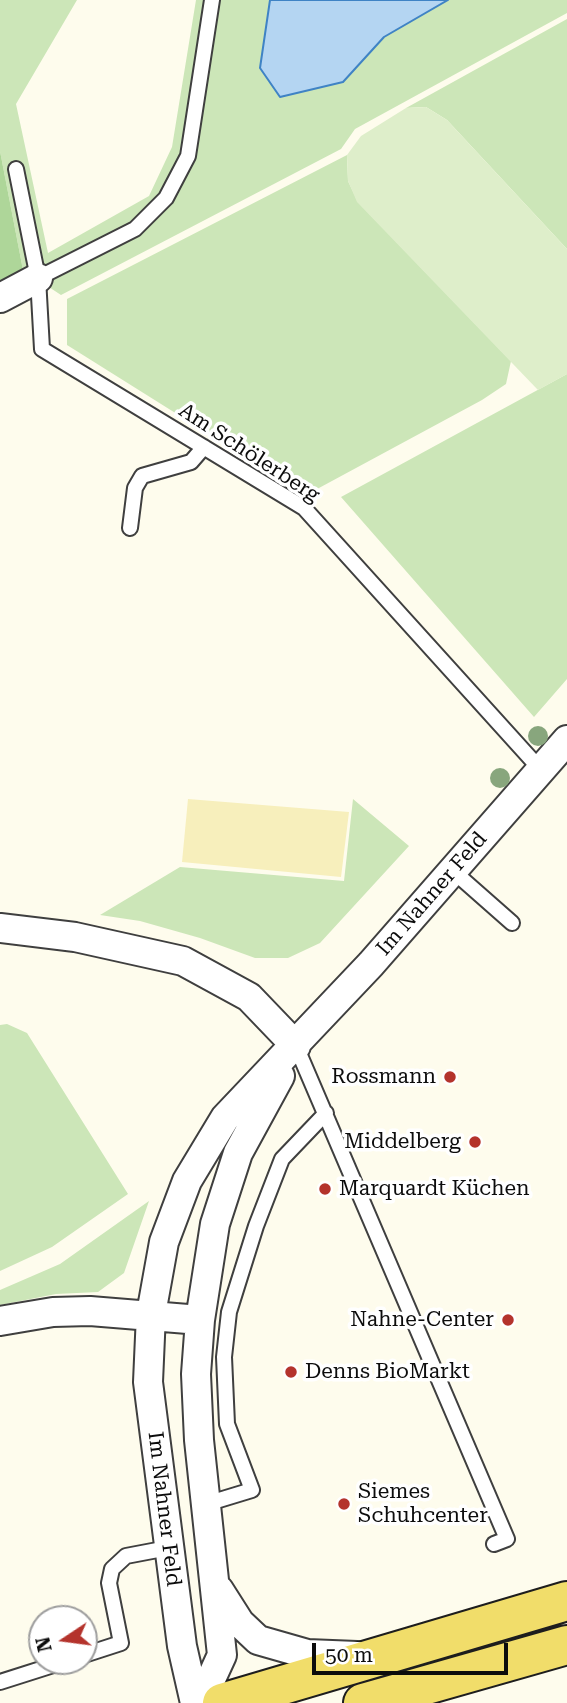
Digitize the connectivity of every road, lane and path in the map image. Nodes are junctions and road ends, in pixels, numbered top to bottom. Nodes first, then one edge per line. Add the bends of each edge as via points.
1 (212, 0) edge
2 (16, 169) dead end
3 (38, 278) junction
4 (0, 298) edge
5 (204, 447) junction
6 (130, 528) dead end
7 (567, 740) edge
8 (541, 770) junction
9 (453, 871) junction
10 (512, 923) dead end
11 (0, 928) edge
12 (296, 1046) junction
13 (326, 1113) junction
14 (151, 1314) junction
15 (200, 1320) junction
16 (0, 1321) edge
17 (206, 1504) junction
18 (495, 1544) dead end
19 (168, 1548) junction
20 (215, 1582) junction
21 (567, 1601) edge
22 (567, 1645) edge
23 (98, 1650) edge
24 (374, 1657) junction
25 (28, 1673) edge
26 (0, 1682) edge
27 (198, 1703) edge
28 (222, 1703) edge
29 (363, 1703) edge

1 - 3 lane via 188,156 166,198 135,229
2 - 3 lane
3 - 4 street
3 - 5 lane, Am Schölerberg via 42,349
5 - 6 lane via 191,462 142,476 135,488
5 - 8 lane, Am Schölerberg via 304,508
7 - 8 street, Im Nahner Feld
8 - 9 street, Im Nahner Feld
9 - 10 lane
9 - 12 street, Im Nahner Feld
11 - 12 street via 75,937 183,961 249,997
12 - 13 lane
12 - 14 street, Im Nahner Feld via 225,1118 187,1181 164,1242
12 - 15 street, Im Nahner Feld via 239,1153 215,1224
13 - 17 lane via 282,1159 229,1312 224,1357 228,1424 252,1490
13 - 18 lane via 507,1539
14 - 15 street
14 - 16 street via 53,1312
14 - 19 street, Im Nahner Feld via 148,1382
15 - 17 street, Im Nahner Feld via 196,1374
17 - 20 street, Im Nahner Feld
19 - 23 lane via 126,1556 112,1569 109,1583 121,1643
19 - 27 street, Im Nahner Feld via 182,1646
20 - 24 street via 240,1623 258,1640 307,1654
20 - 27 street, Im Nahner Feld via 222,1655
21 - 24 main road
22 - 29 main road
24 - 28 main road
25 - 26 lane

